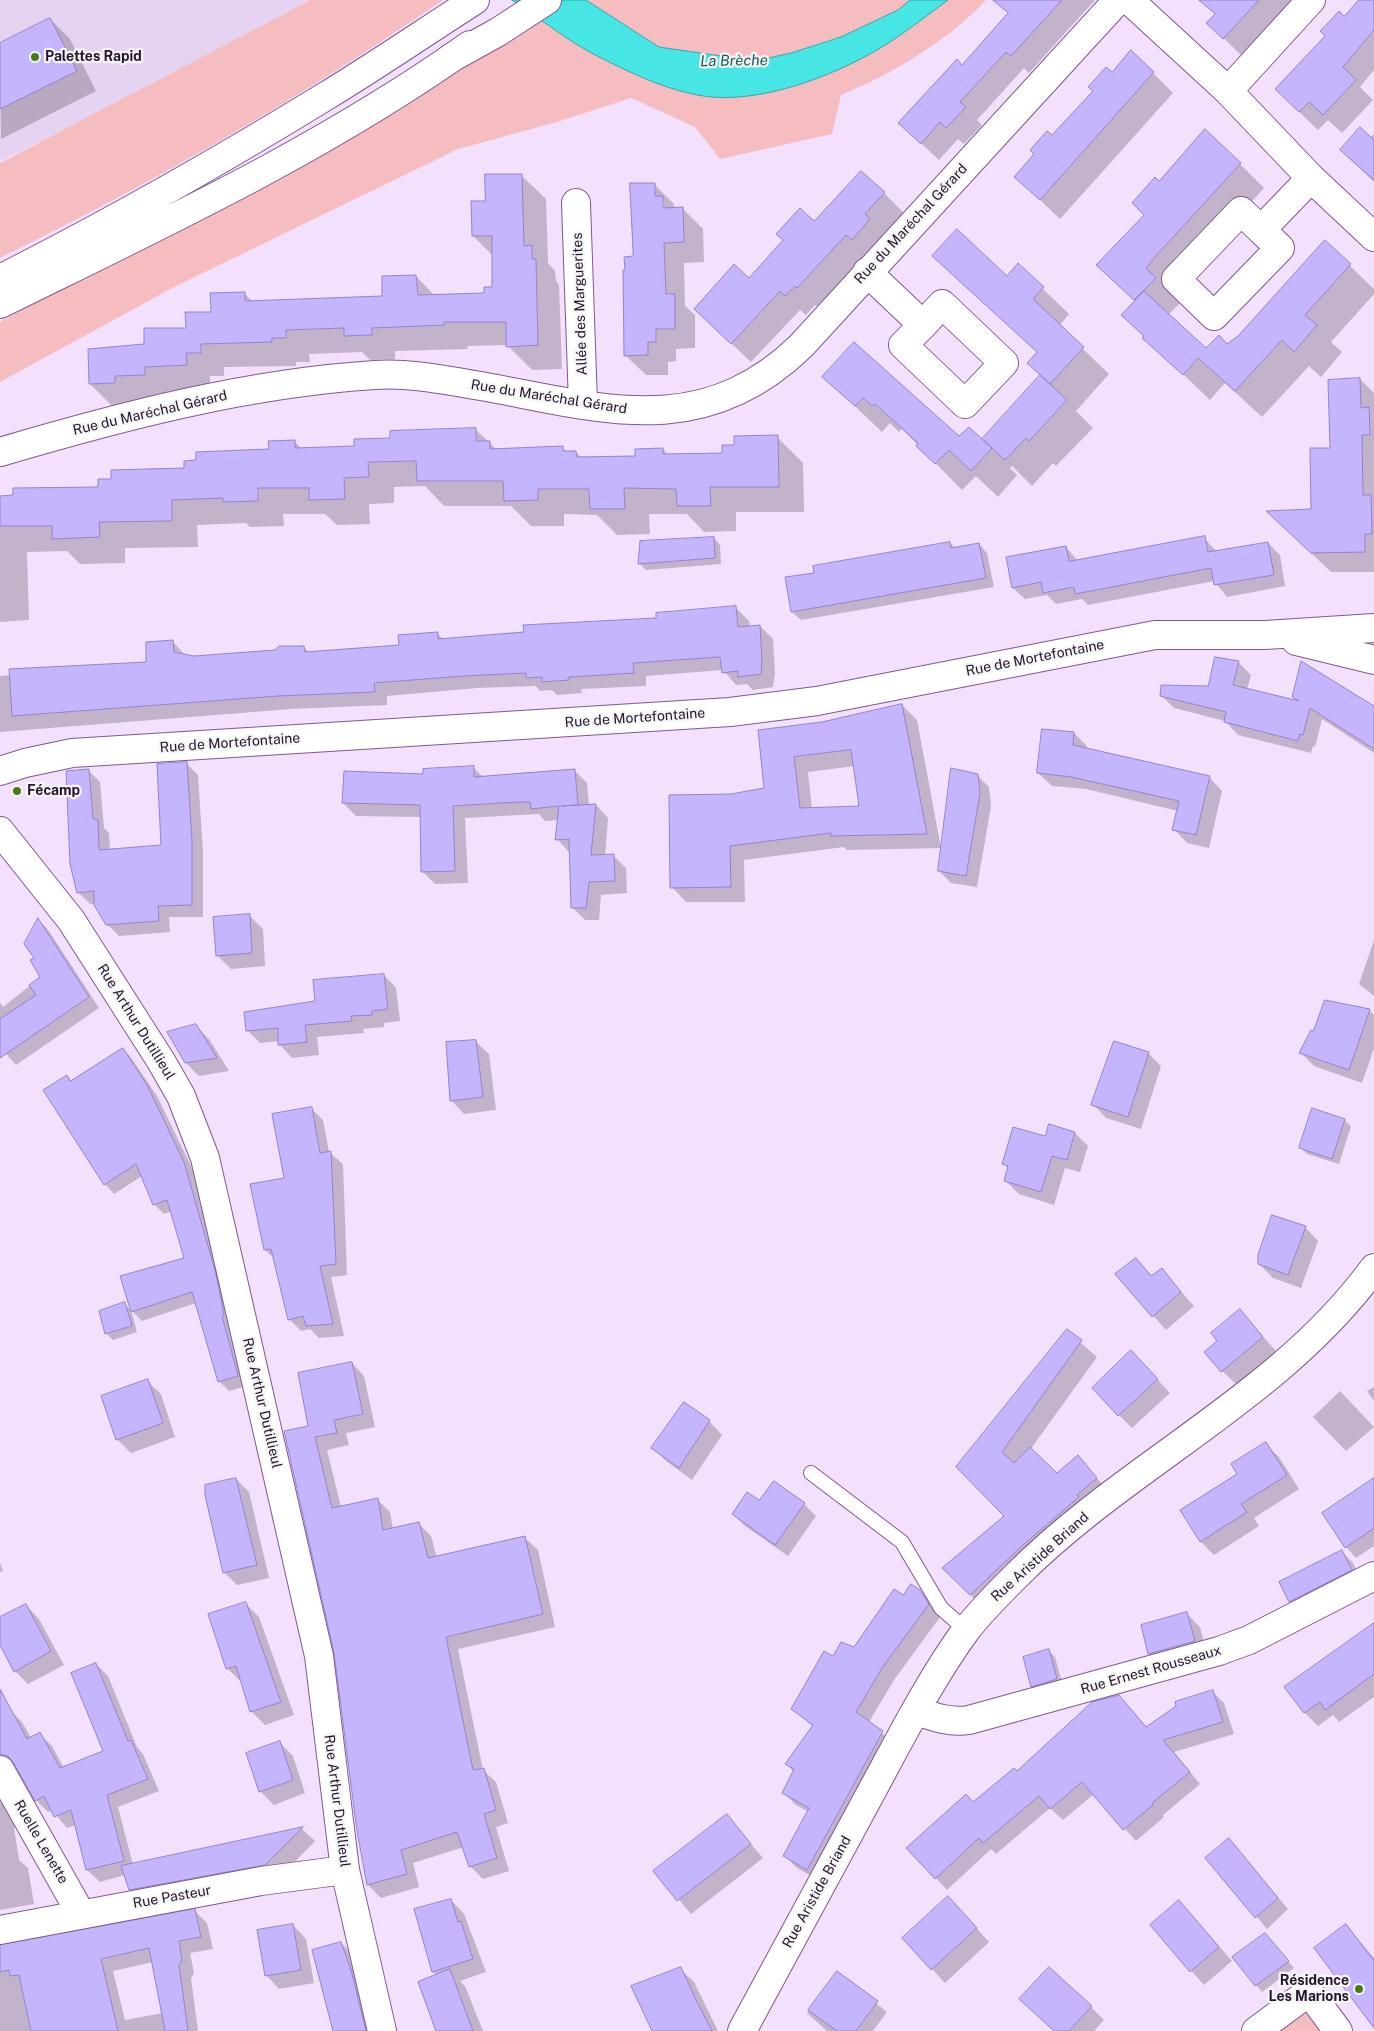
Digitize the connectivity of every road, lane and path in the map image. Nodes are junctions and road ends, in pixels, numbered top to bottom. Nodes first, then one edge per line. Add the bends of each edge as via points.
1 (475, 0) edge
2 (1118, 0) edge
3 (1129, 0) edge
4 (1311, 0) edge
5 (531, 6) edge
6 (1228, 91) junction
7 (1311, 178) junction
8 (576, 203) dead end
9 (1261, 230) dead end
10 (1374, 236) edge
11 (867, 272) junction
12 (0, 279) edge
13 (0, 304) edge
14 (922, 325) dead end
15 (583, 404) junction
16 (0, 452) edge
17 (1374, 628) edge
18 (1265, 635) junction
19 (1374, 660) edge
20 (0, 771) edge
21 (0, 831) edge
22 (1374, 1268) edge
23 (811, 1474) dead end
24 (1374, 1576) edge
25 (966, 1630) junction
26 (917, 1711) junction
27 (0, 1770) edge
28 (346, 1870) junction
29 (82, 1914) junction
30 (0, 1930) edge
31 (382, 2031) edge
32 (742, 2031) edge
33 (1256, 2031) edge
34 (1338, 2031) edge

1 - 12 main road via 242,146 113,220
2 - 11 main road, Rue du Maréchal Gérard
3 - 6 main road
4 - 6 main road
5 - 13 main road via 361,116 251,178
6 - 7 main road
7 - 9 main road
7 - 10 main road
8 - 15 main road, Allée des Marguerites
11 - 14 main road
11 - 15 main road, Rue du Maréchal Gérard via 790,357 735,392 695,406 661,411 621,411
15 - 16 main road, Rue du Maréchal Gérard via 421,376 355,376 259,389 122,417
17 - 18 main road, Rue de Mortefontaine
18 - 19 main road, Rue de Mortefontaine
18 - 20 main road, Rue de Mortefontaine via 1154,635 817,700 730,712 72,753
21 - 28 main road, Rue Arthur Dutillieul via 72,920 172,1081 200,1144 318,1656
22 - 25 main road, Rue Aristide Briand via 1337,1314 1293,1358 1076,1523 1017,1575
23 - 25 lane via 902,1542 941,1608
24 - 26 main road, Rue Ernest Rousseaux via 1249,1640 1219,1651 975,1719 957,1722
25 - 26 main road, Rue Aristide Briand
26 - 32 main road, Rue Aristide Briand
27 - 29 main road, Ruelle Lenette
28 - 29 main road, Rue Pasteur via 261,1881
28 - 31 main road, Rue Arthur Dutillieul
29 - 30 main road, Rue Pasteur
33 - 34 main road via 1309,1992

